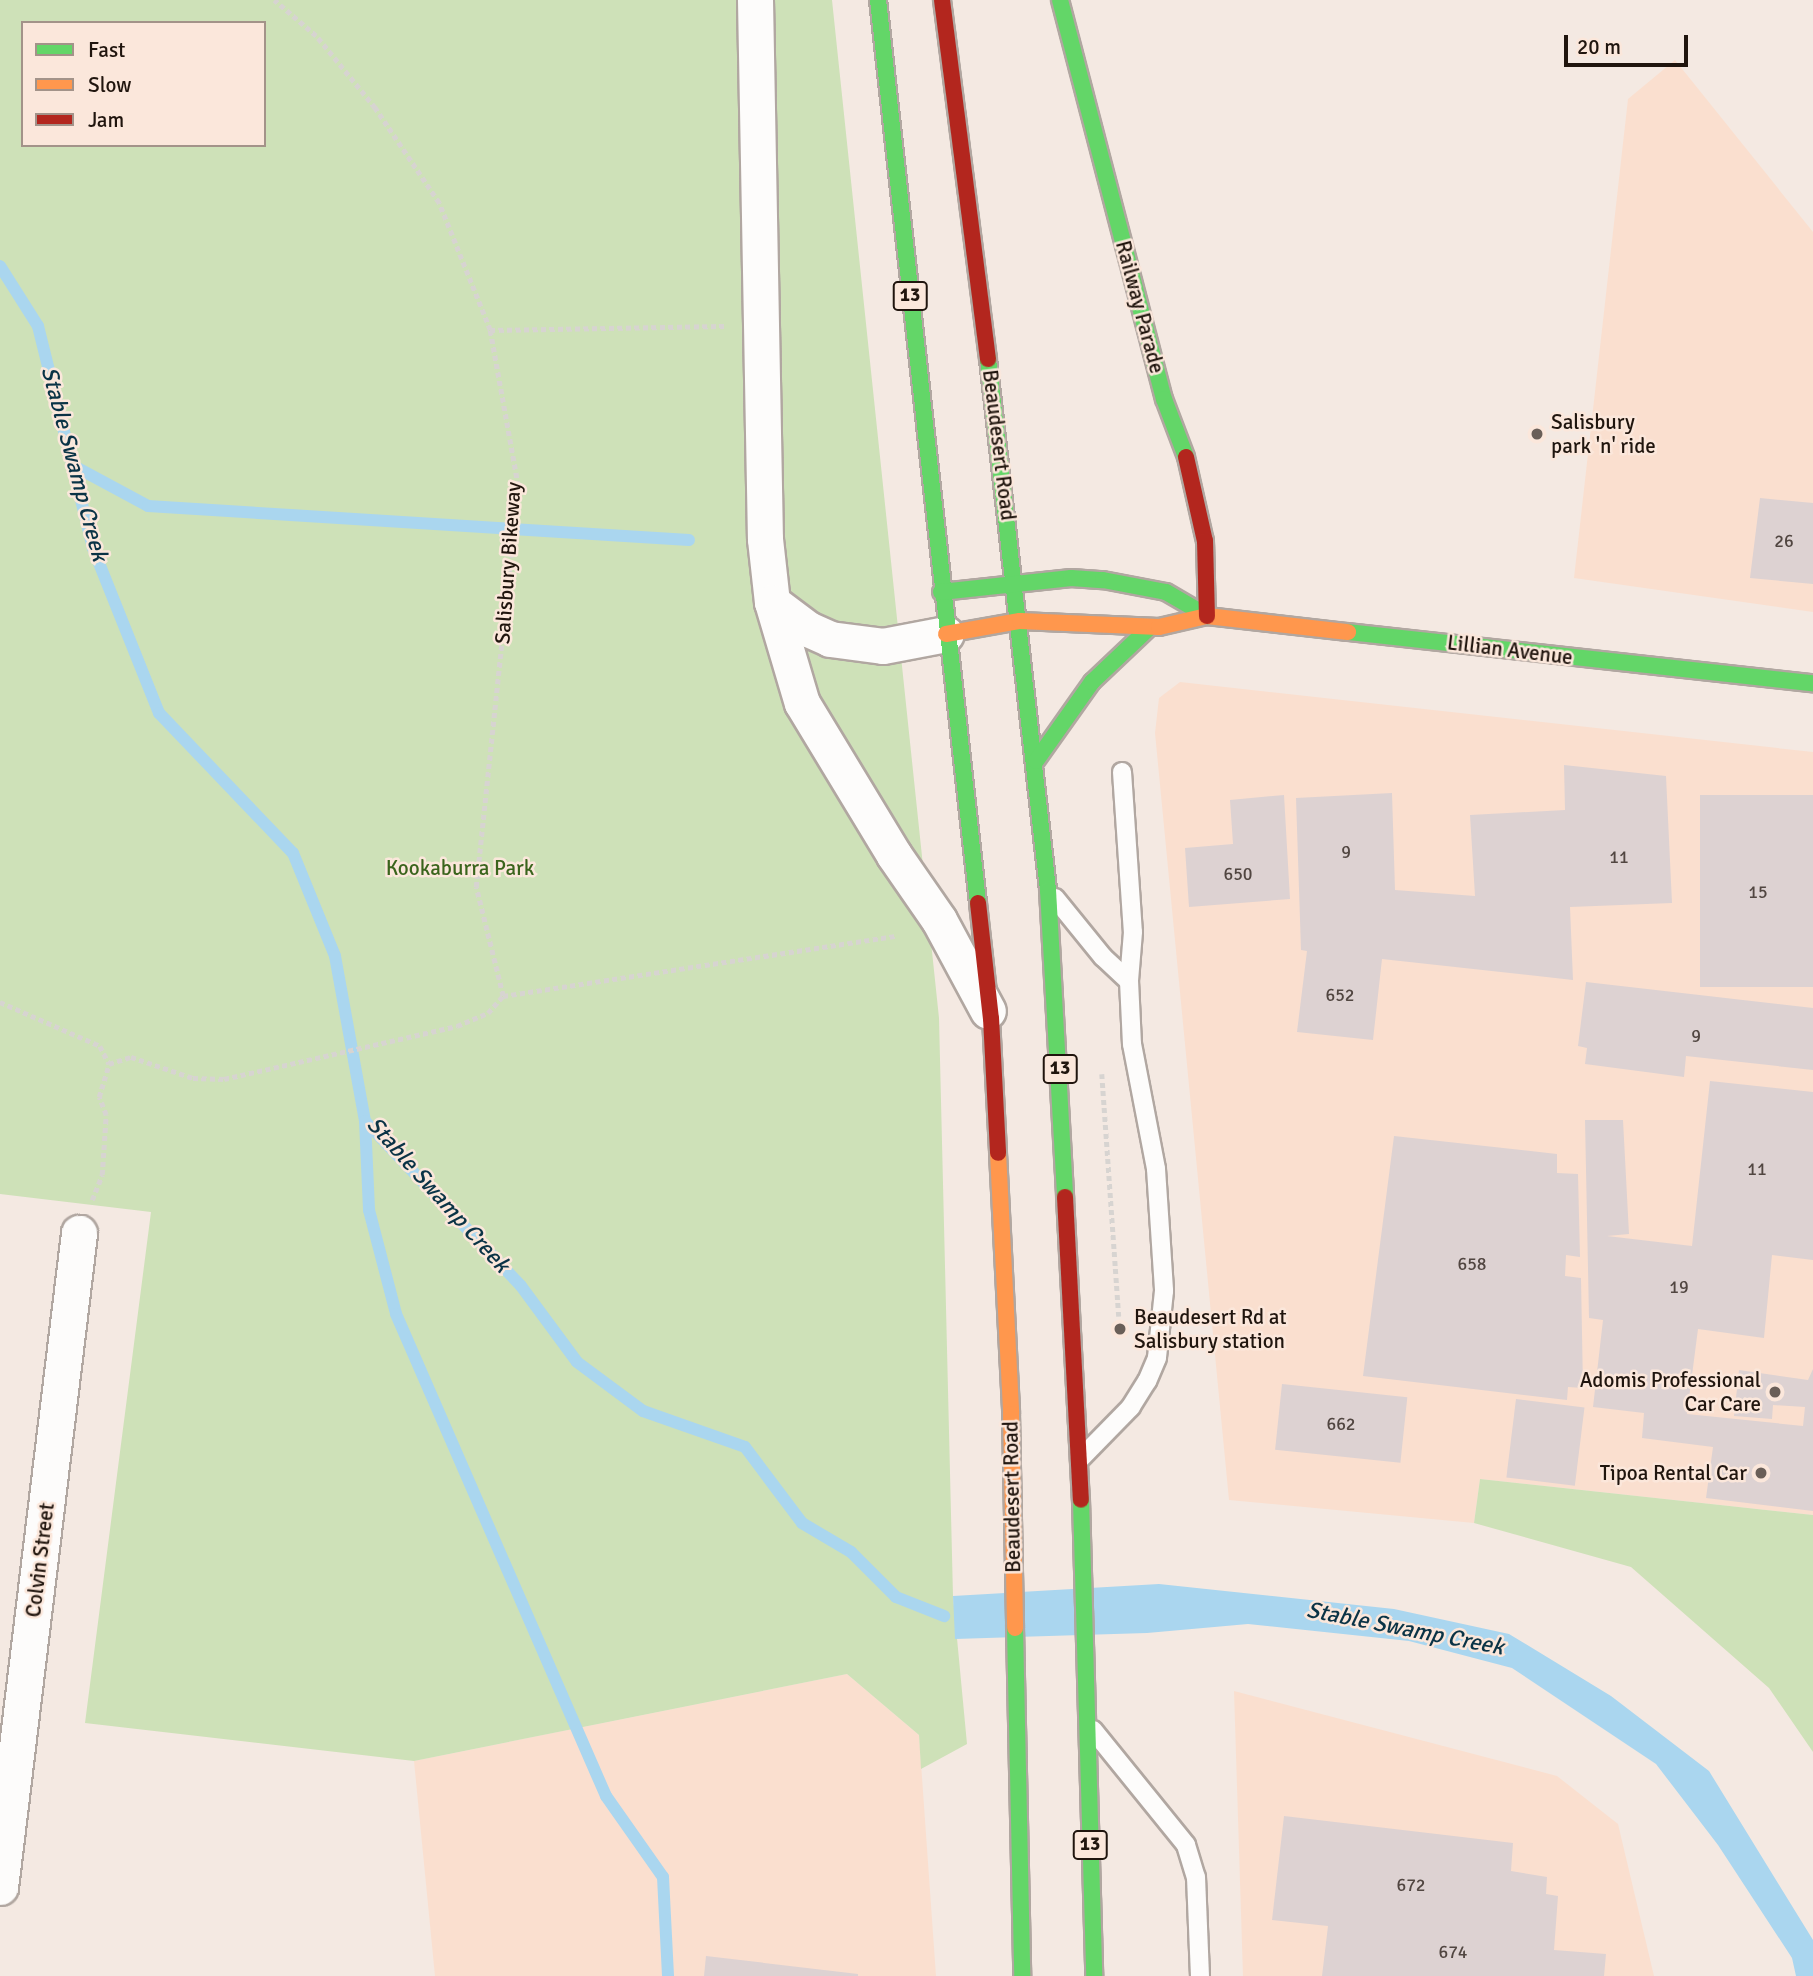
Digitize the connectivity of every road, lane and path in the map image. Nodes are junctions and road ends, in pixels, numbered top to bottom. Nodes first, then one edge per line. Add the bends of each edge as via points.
1 (274, 0) edge
2 (755, 0) edge
3 (878, 0) edge
4 (942, 0) edge
5 (1060, 0) edge
6 (761, 325) junction
7 (490, 330) junction
8 (1016, 583) junction
9 (941, 592) junction
10 (772, 602) junction
11 (1207, 615) junction
12 (1020, 621) junction
13 (1150, 627) junction
14 (946, 634) junction
15 (1813, 684) edge
16 (1036, 761) junction
17 (1122, 772) dead end
18 (1048, 890) junction
19 (897, 936) dead end
20 (1129, 981) junction
21 (503, 996) junction
22 (0, 1002) edge
23 (991, 1018) junction
24 (109, 1064) junction
25 (79, 1233) joint
26 (1079, 1460) junction
27 (1086, 1718) junction
28 (0, 1887) edge
29 (1022, 1976) edge
30 (1094, 1976) edge
31 (1200, 1976) edge

1 - 7 path, Salisbury Bikeway via 316,36 375,108 432,192
2 - 6 street, Beaudesert Road
3 - 9 main road, Beaudesert Road / 13
4 - 8 main road, Beaudesert Road / 13
5 - 11 main road, Railway Parade via 1164,398 1190,469 1205,541
6 - 7 path
6 - 10 street, Beaudesert Road via 765,539
7 - 21 path, Salisbury Bikeway via 518,486 476,887
8 - 9 main road, Lillian Avenue
8 - 11 main road, Lillian Avenue via 1103,580 1166,592
8 - 12 main road, Beaudesert Road / 13
9 - 14 main road, Beaudesert Road / 13
10 - 14 street via 830,639 883,646
10 - 23 street, Beaudesert Road via 802,703 939,920
11 - 13 main road, Lillian Avenue
11 - 15 main road, Lillian Avenue
12 - 13 main road, Lillian Avenue
12 - 14 main road, Lillian Avenue
12 - 16 main road, Beaudesert Road / 13
13 - 16 main road via 1092,682
14 - 23 main road, Beaudesert Road / 13
16 - 18 main road, Beaudesert Road / 13
17 - 20 lane via 1133,932
18 - 20 lane
18 - 26 main road, Beaudesert Road / 13
19 - 21 path
20 - 26 lane via 1132,1044 1157,1169 1162,1326 1157,1358 1142,1390
21 - 24 path via 478,1017 223,1079 193,1078 131,1057
22 - 24 path via 100,1046
23 - 29 main road, Beaudesert Road / 13 via 1012,1414
24 - 25 path via 99,1097 106,1115 102,1175
25 - 28 street, Colvin Street
26 - 27 main road, Beaudesert Road / 13
27 - 30 main road, Beaudesert Road / 13
27 - 31 lane via 1186,1845 1196,1877

